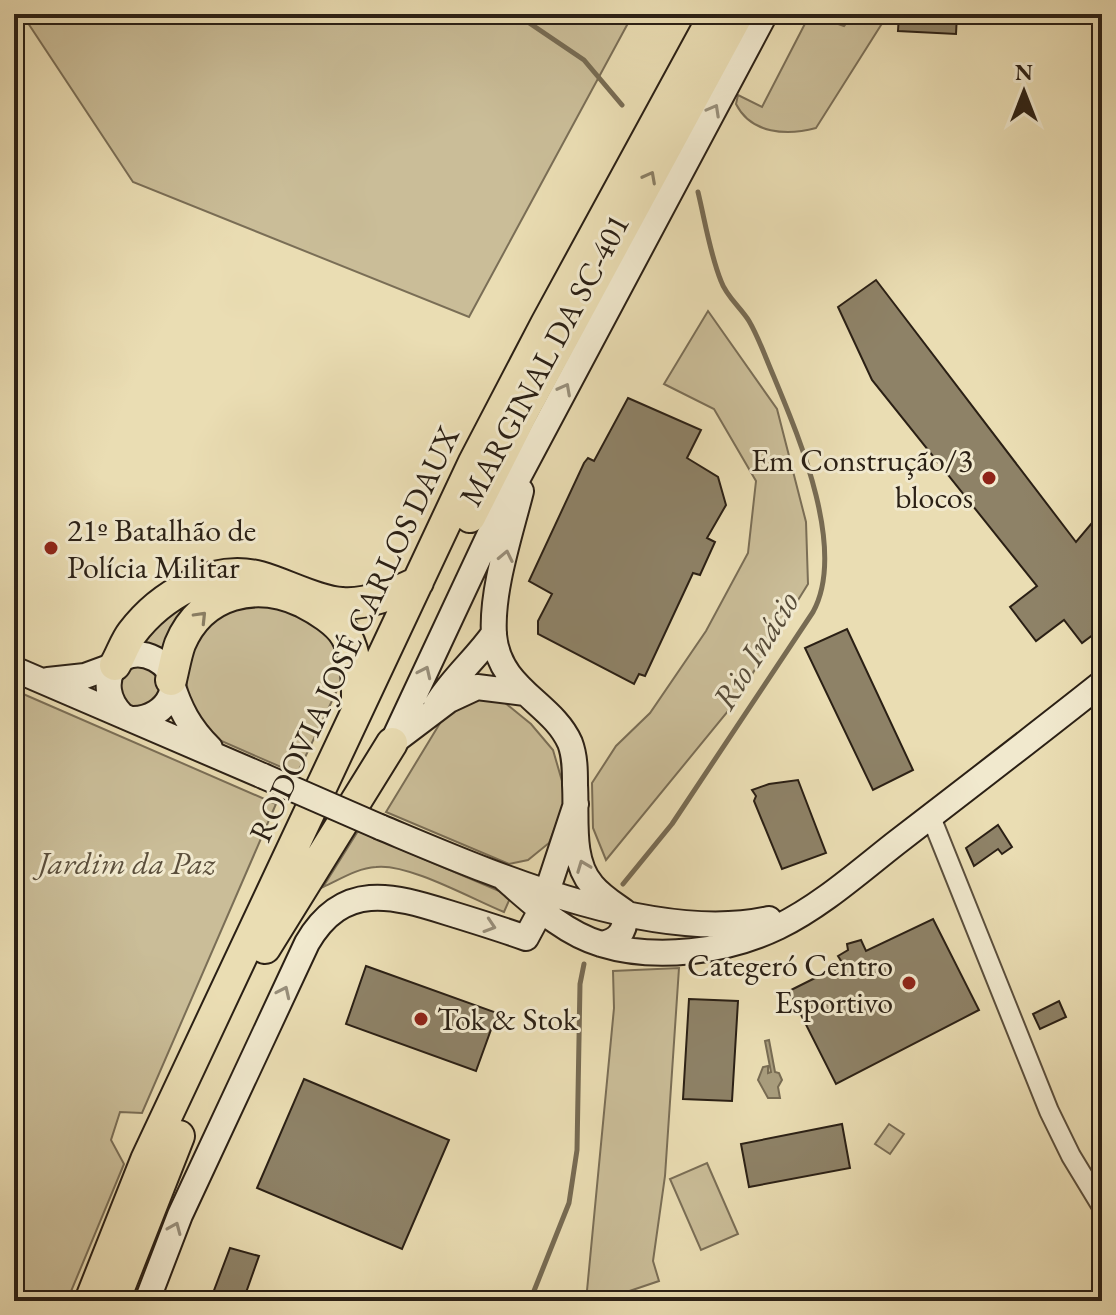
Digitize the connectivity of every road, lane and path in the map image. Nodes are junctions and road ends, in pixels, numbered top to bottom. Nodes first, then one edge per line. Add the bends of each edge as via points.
1 (715, 14) edge
2 (738, 14) edge
3 (765, 14) edge
4 (529, 458) junction
5 (418, 582) junction
6 (494, 633) junction
7 (115, 665) junction
8 (14, 669) edge
9 (41, 680) junction
10 (171, 680) junction
11 (1102, 683) edge
12 (525, 693) junction
13 (357, 710) junction
14 (432, 713) junction
15 (127, 717) junction
16 (392, 743) junction
17 (221, 758) junction
18 (576, 804) junction
19 (931, 817) junction
20 (530, 892) junction
21 (825, 896) junction
22 (625, 912) junction
23 (669, 920) junction
24 (601, 944) junction
25 (265, 948) junction
26 (656, 953) junction
27 (1102, 1206) edge
28 (90, 1301) edge
29 (114, 1301) edge
30 (147, 1301) edge

1 - 5 highway, RODOVIA JOSÉ CARLOS DAUX via 518,376
25 -> 2 highway, RODOVIA JOSÉ CARLOS DAUX via 518,422
4 -> 3 main road, MARGINAL DA SC-401
6 -> 4 main road
16 -> 4 main road, MARGINAL DA SC-401
5 - 7 highway via 361,603 339,604 257,576 208,578 152,611 130,635
5 - 13 highway, RODOVIA JOSÉ CARLOS DAUX
6 - 12 main road via 500,659
6 - 14 main road via 453,679
7 - 9 main road via 85,676
7 - 10 main road via 133,655 152,657
7 - 15 main road via 107,691 112,705
8 - 9 main road
9 - 15 main road
10 -> 13 highway via 181,643 201,616 235,593 264,591 314,607 346,634 355,665
10 - 15 main road via 169,701 162,710 153,716
10 - 17 main road via 189,724
11 - 19 main road
12 - 14 main road via 477,687
12 - 18 main road via 569,741
13 - 28 highway, RODOVIA JOSÉ CARLOS DAUX via 146,1160
14 - 16 main road
15 - 17 main road
16 - 25 highway
17 - 20 main road, bridge
18 - 20 main road via 556,860
22 -> 18 main road via 582,871
19 - 21 main road
19 - 27 street via 1049,1111
20 - 22 main road
20 - 24 main road via 564,927
30 -> 20 main road via 180,1215 307,943 324,918 364,898 392,897 526,938
21 - 23 main road via 745,924
21 - 26 main road via 778,927 748,939
22 - 23 main road
22 - 24 main road via 619,937
23 - 26 main road via 653,928
24 - 26 main road
25 - 29 highway, RODOVIA JOSÉ CARLOS DAUX via 174,1147

